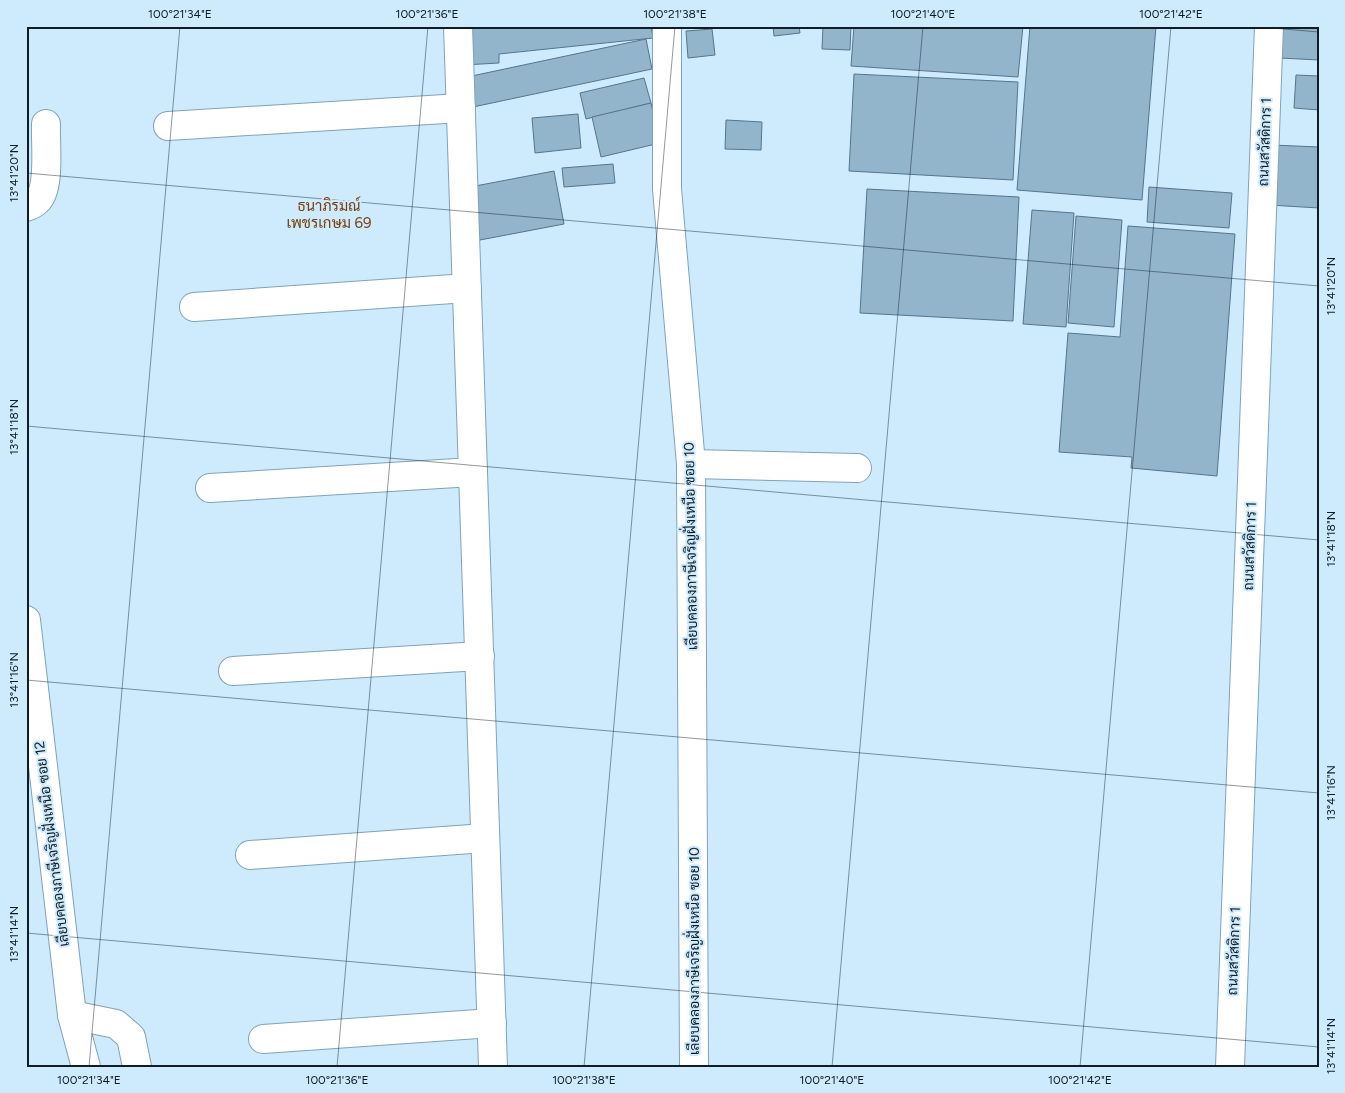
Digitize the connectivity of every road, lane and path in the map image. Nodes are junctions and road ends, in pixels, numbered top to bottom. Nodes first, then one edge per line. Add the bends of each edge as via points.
1 (458, 26) edge
2 (667, 26) edge
3 (1269, 26) edge
4 (460, 108) junction
5 (46, 124) dead end
6 (168, 126) dead end
7 (26, 207) edge
8 (467, 288) junction
9 (194, 307) dead end
10 (691, 464) junction
11 (857, 468) dead end
12 (473, 472) junction
13 (210, 488) dead end
14 (26, 620) edge
15 (480, 656) junction
16 (233, 671) dead end
17 (486, 838) junction
18 (250, 855) dead end
19 (72, 1015) junction
20 (492, 1023) junction
21 (263, 1039) dead end
22 (86, 1067) edge
23 (137, 1067) edge
24 (493, 1067) edge
25 (694, 1067) edge
26 (1230, 1067) edge

1 - 4 street
2 - 10 street, เลียบคลองภาษีเจริญฝั่งเหนือ ซอย 10 via 667,189
3 - 26 street, ถนนสวัสดิการ 1
4 - 6 street
4 - 8 street
5 - 7 street via 43,192 36,202
8 - 9 street
8 - 12 street
10 - 11 street
10 - 25 street, เลียบคลองภาษีเจริญฝั่งเหนือ ซอย 10
12 - 13 street
12 - 15 street
14 - 19 street, เลียบคลองภาษีเจริญฝั่งเหนือ ซอย 12
15 - 16 street
15 - 17 street
17 - 18 street
17 - 20 street
19 - 22 street, เลียบคลองภาษีเจริญฝั่งเหนือ ซอย 12
19 - 23 street via 116,1024 131,1037
20 - 21 street
20 - 24 street

